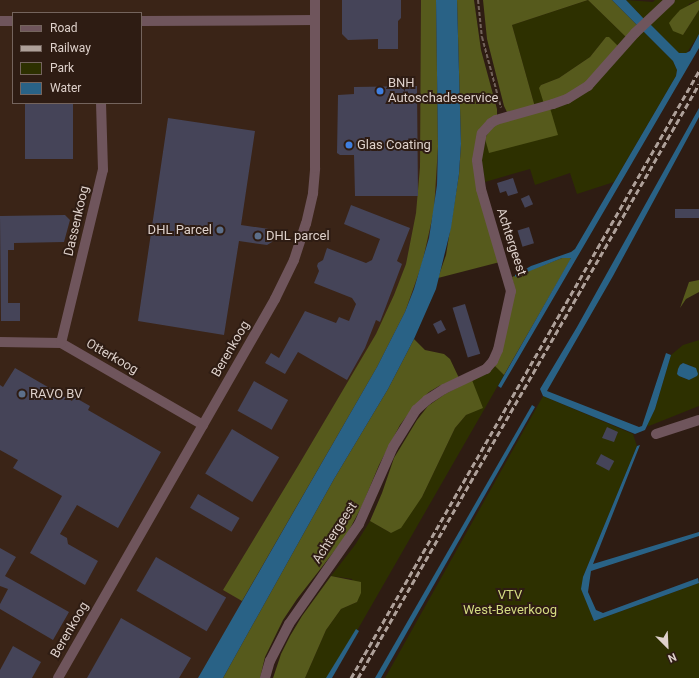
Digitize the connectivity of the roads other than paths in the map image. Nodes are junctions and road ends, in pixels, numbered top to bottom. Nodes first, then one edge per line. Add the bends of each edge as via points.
1 (315, 0) edge
2 (670, 0) edge
3 (315, 20) junction
4 (0, 21) edge
5 (12, 21) edge
6 (142, 21) edge
7 (102, 104) edge
8 (0, 342) edge
9 (61, 343) junction
10 (699, 420) edge
11 (203, 425) junction
12 (656, 434) dead end
13 (58, 678) edge
14 (265, 678) edge

1 - 3 street, Berenkoog
2 - 14 street, Achtergeest via 588,86 567,99 491,123 482,133 477,160 481,189 512,291 498,350 486,369 444,389 416,410 393,447 359,524 289,624 270,661
3 - 6 street
3 - 11 street, Berenkoog via 316,168 306,224 286,278
4 - 5 street
7 - 9 street, Dassenkoog via 103,170
8 - 9 street, Otterkoog
9 - 11 street, Otterkoog
10 - 12 street
11 - 13 street, Berenkoog

